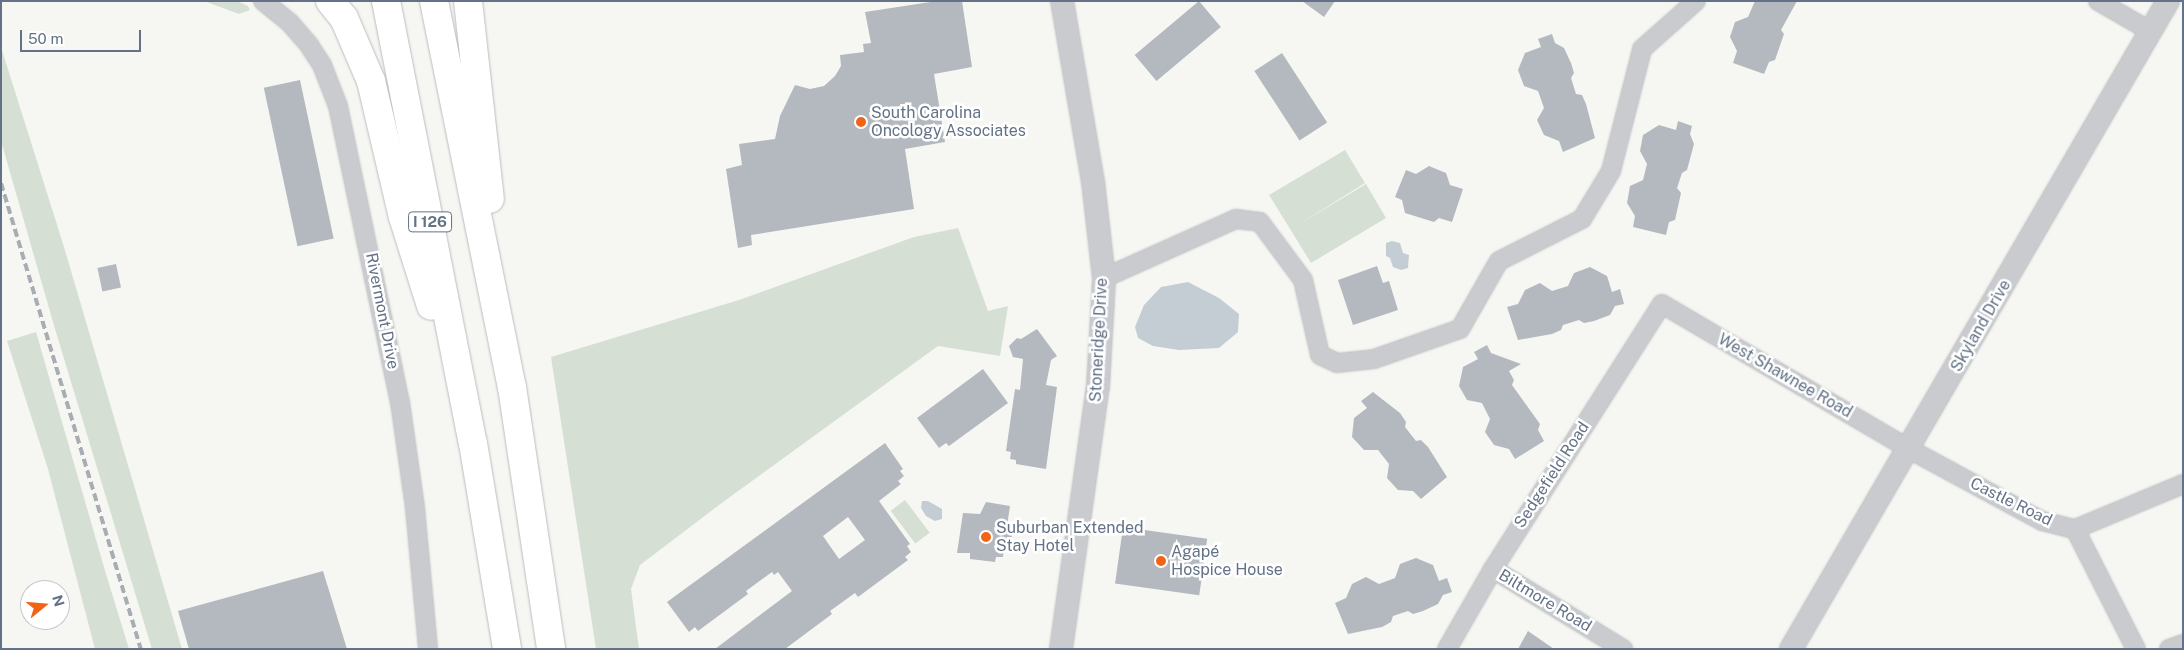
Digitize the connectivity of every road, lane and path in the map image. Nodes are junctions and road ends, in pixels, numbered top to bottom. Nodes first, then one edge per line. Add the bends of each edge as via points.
1 (263, 1) edge
2 (330, 1) edge
3 (386, 1) edge
4 (434, 1) edge
5 (468, 1) edge
6 (1062, 1) edge
7 (1696, 1) edge
8 (2098, 1) edge
9 (2168, 1) edge
10 (2150, 31) junction
11 (1104, 278) junction
12 (1662, 304) joint
13 (512, 387) junction
14 (473, 443) junction
15 (1909, 449) junction
16 (2183, 484) edge
17 (2075, 530) junction
18 (1492, 569) junction
19 (2183, 644) edge
20 (428, 649) edge
21 (507, 649) edge
22 (552, 649) edge
23 (1060, 649) edge
24 (1448, 649) edge
25 (1623, 649) edge
26 (1791, 649) edge
27 (2136, 649) edge
28 (2168, 649) edge

1 - 20 street, Rivermont Drive via 290,23 309,45 328,78 338,106 400,402
2 - 14 highway via 344,18 371,81 403,217
3 - 14 highway, I 126
4 - 13 highway, I 126
5 - 13 highway
6 - 11 street, Stoneridge Drive via 1093,182
7 - 11 street via 1642,49 1611,171 1582,219 1499,261 1460,329 1374,359 1338,363 1320,355 1303,280 1260,222 1236,219
8 - 10 street
9 - 10 street, Skyland Drive
10 - 15 street, Skyland Drive
11 - 23 street, Stoneridge Drive via 1098,387
12 - 15 street, West Shawnee Road
12 - 18 street, Sedgefield Road
13 - 22 highway, I 126
14 - 21 highway, I 126
15 - 17 street, Castle Road via 2042,521
15 - 26 street, Skyland Drive
16 - 17 street
17 - 27 street
18 - 24 street, Sedgefield Road
18 - 25 street, Biltmore Road
19 - 28 street

